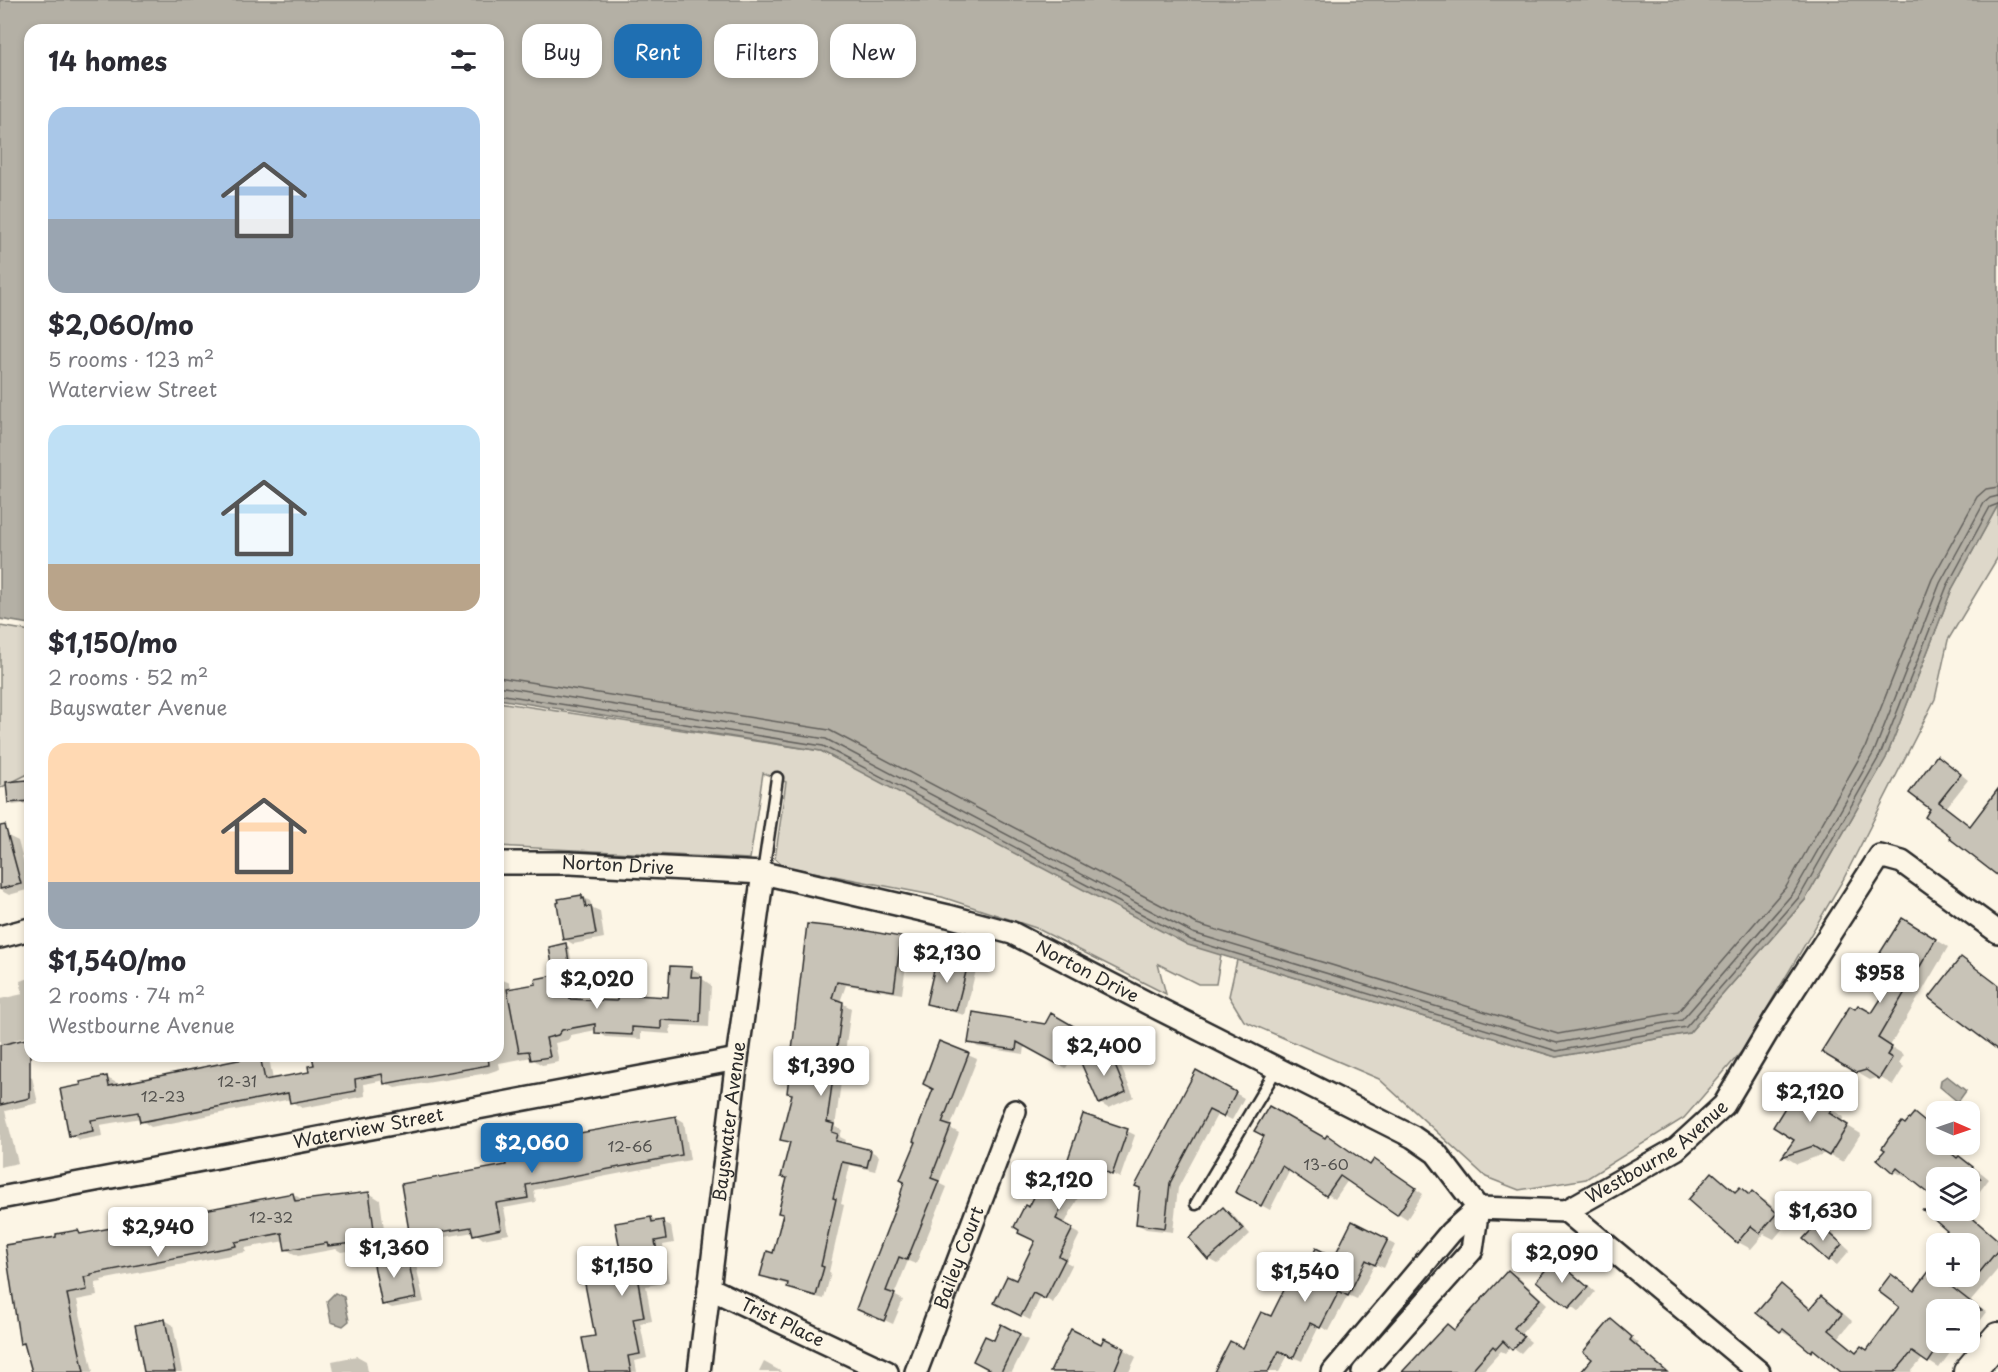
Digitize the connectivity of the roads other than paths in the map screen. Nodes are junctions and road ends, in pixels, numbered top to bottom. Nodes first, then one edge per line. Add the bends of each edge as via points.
1 (777, 778) dead end
2 (504, 862) edge
3 (763, 873) junction
4 (24, 931) edge
5 (1998, 932) edge
6 (0, 937) edge
7 (736, 1059) junction
8 (1277, 1068) junction
9 (1015, 1111) dead end
10 (0, 1198) edge
11 (1196, 1204) dead end
12 (1478, 1208) junction
13 (1566, 1211) junction
14 (709, 1288) junction
15 (1998, 1338) edge
16 (1338, 1370) edge
17 (699, 1372) edge
18 (887, 1372) edge
19 (916, 1372) edge
20 (1364, 1372) edge
21 (1759, 1372) edge
22 (1970, 1372) edge

1 - 3 lane
2 - 3 street, Norton Drive
3 - 7 street, Bayswater Avenue
3 - 8 street, Norton Drive via 1012,933
4 - 6 street
5 - 13 street, Westbourne Avenue via 1902,862 1880,856 1724,1105 1676,1149
7 - 10 street, Waterview Street
7 - 14 street, Bayswater Avenue
8 - 11 lane
8 - 12 street, Norton Drive via 1413,1137 1436,1153
9 - 19 street, Bailey Court
12 - 13 street, Westbourne Avenue
12 - 16 street via 1451,1232
12 - 20 street via 1472,1250
13 - 21 street
14 - 17 street, Bayswater Avenue
14 - 18 street, Trist Place
15 - 22 street

